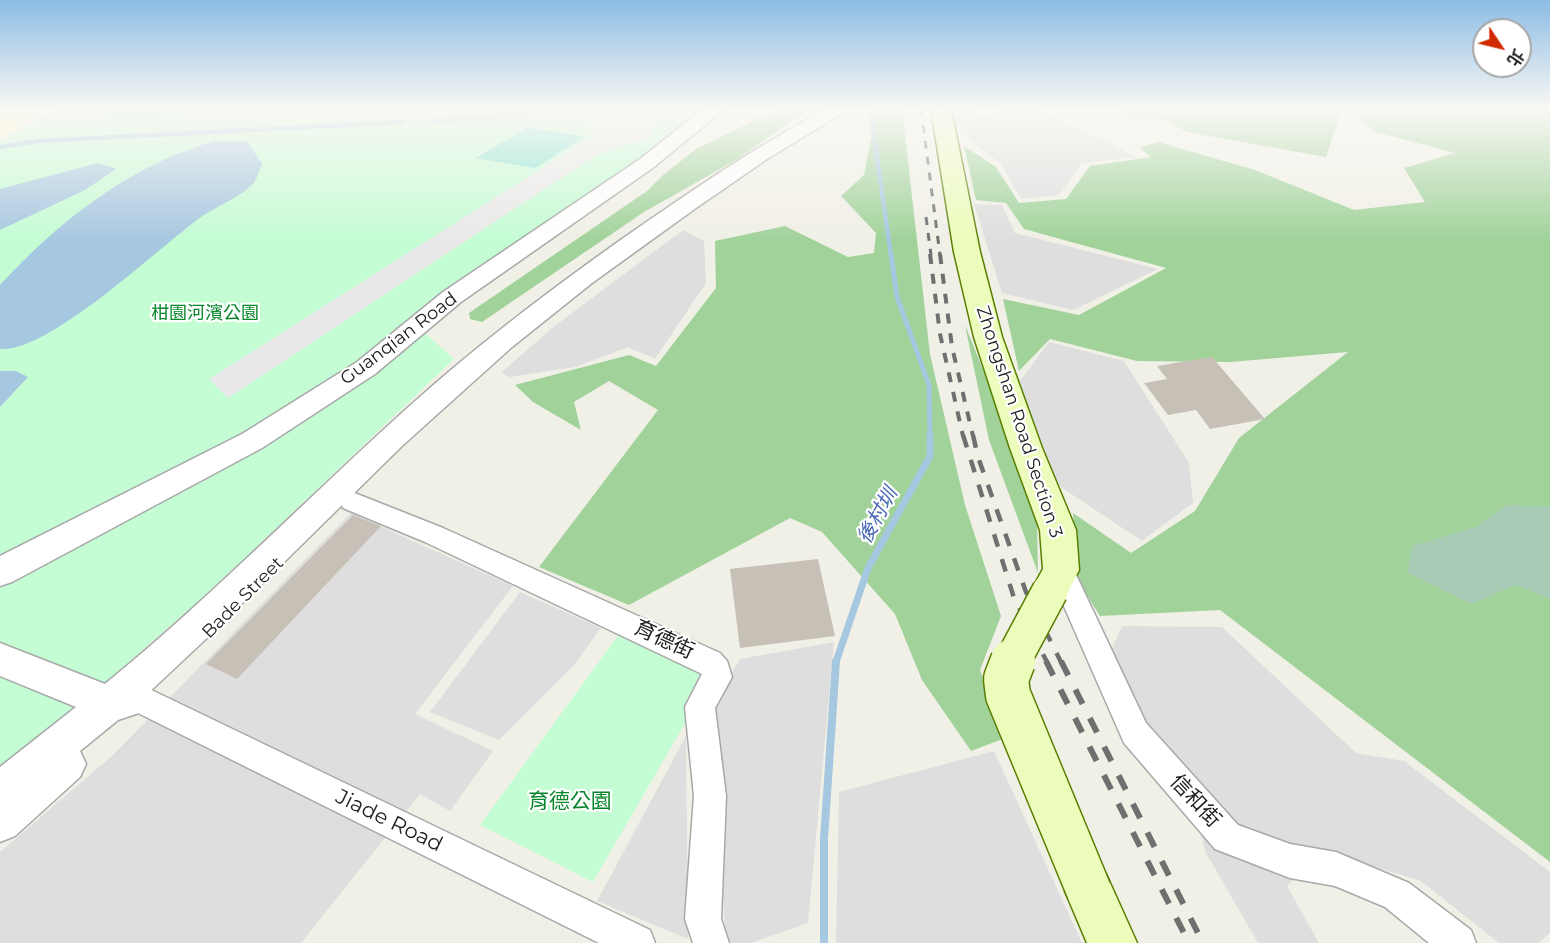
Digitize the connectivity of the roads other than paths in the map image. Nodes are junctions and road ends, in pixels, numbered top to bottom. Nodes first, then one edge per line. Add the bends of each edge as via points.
1 (660, 153) edge
2 (766, 153) edge
3 (949, 153) edge
4 (352, 501) dead end
5 (0, 572) edge
6 (1055, 580) junction
7 (0, 659) edge
8 (126, 701) junction
9 (0, 792) edge
10 (0, 821) edge
11 (637, 943) edge
12 (711, 943) edge
13 (1112, 943) edge
14 (1458, 943) edge

1 - 5 street, Guanqian Road via 452,297 366,368 252,441
2 - 8 street, Bade Street via 705,190 584,277 476,363 165,655
3 - 6 main road, Zhongshan Road Section 3 via 988,338 1058,530
4 - 12 street, 育德街 via 520,573 710,662 717,670 700,707 710,796 703,920
6 - 13 main road, bridge via 1011,664 1006,679 1008,695
6 - 14 street, 信和街 via 1136,733 1227,837 1290,861 1336,869 1397,895
7 - 8 street
8 - 9 street, Bade Street
8 - 10 street, Bade Street
8 - 11 street, Jiade Road

